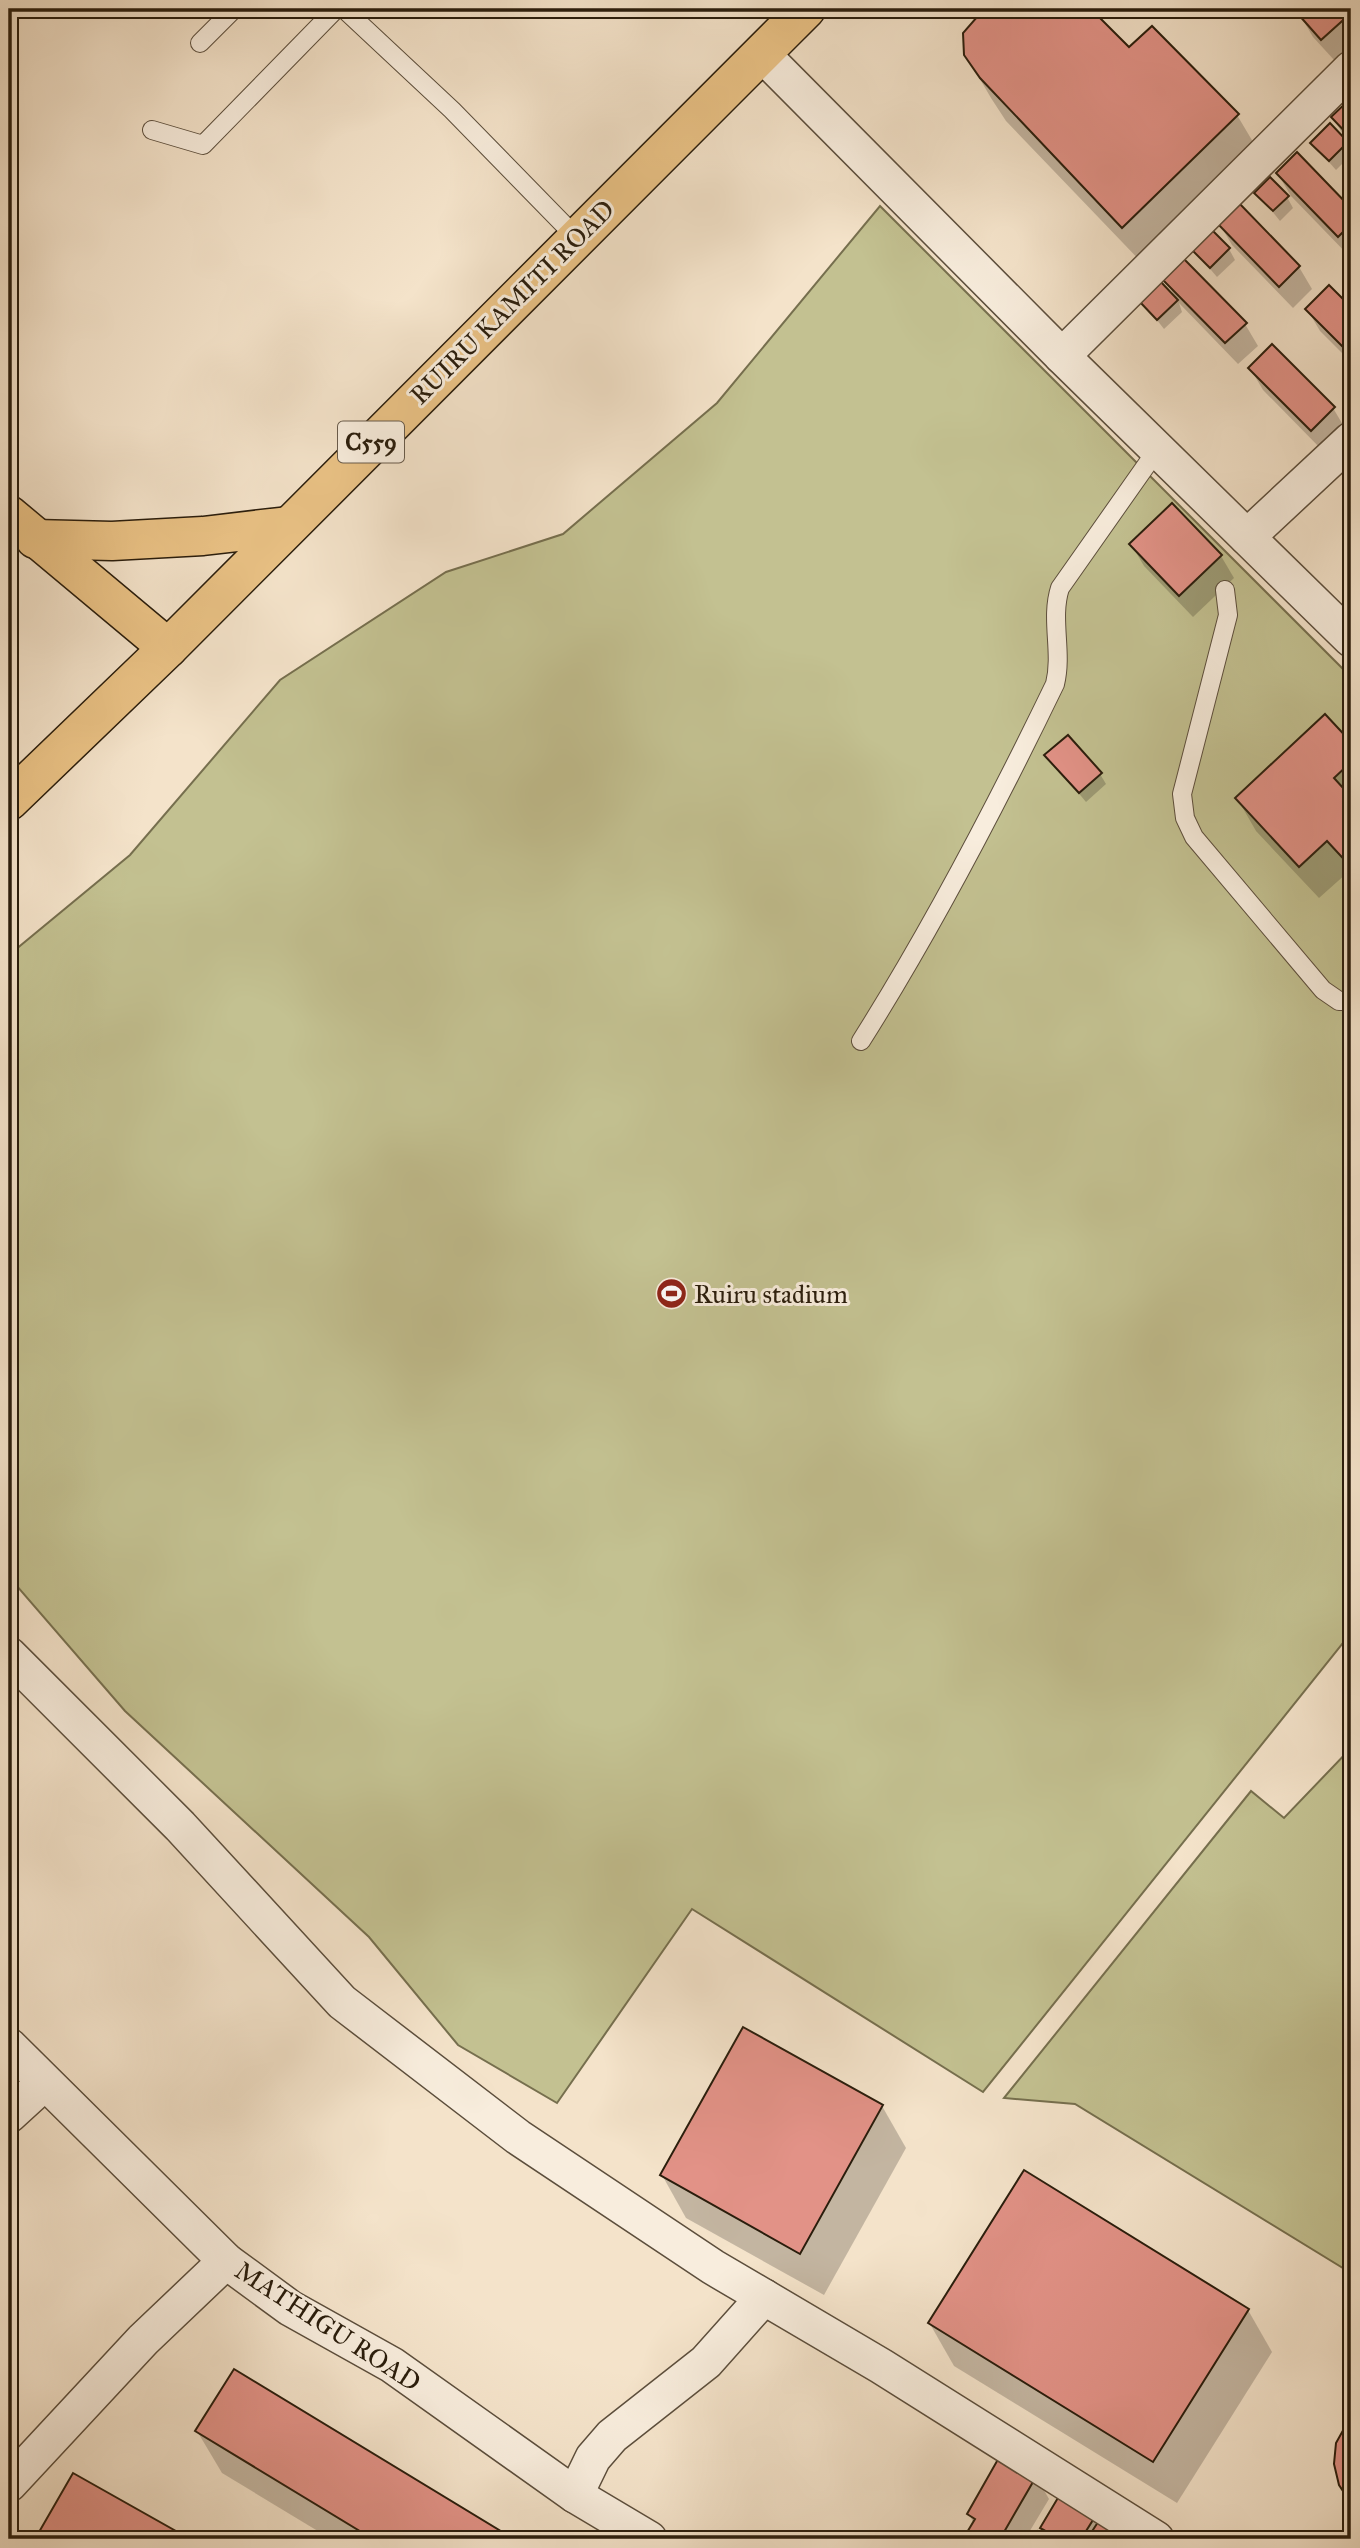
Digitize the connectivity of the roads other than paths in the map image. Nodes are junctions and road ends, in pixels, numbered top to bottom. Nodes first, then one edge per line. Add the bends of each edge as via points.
1 (234, 9) edge
2 (336, 9) edge
3 (344, 9) edge
4 (806, 9) edge
5 (200, 43) dead end
6 (761, 53) junction
7 (1351, 69) edge
8 (152, 130) dead end
9 (576, 237) junction
10 (1062, 356) junction
11 (1351, 440) edge
12 (1157, 450) junction
13 (288, 526) junction
14 (22, 527) edge
15 (1247, 537) junction
16 (1225, 590) dead end
17 (1351, 639) edge
18 (168, 648) junction
19 (9, 801) edge
20 (1351, 1001) edge
21 (861, 1041) dead end
22 (9, 1655) edge
23 (9, 2046) edge
24 (44, 2083) junction
25 (9, 2115) edge
26 (226, 2261) junction
27 (764, 2297) junction
28 (9, 2484) edge
29 (575, 2495) junction
30 (649, 2539) edge
31 (1156, 2539) edge

1 - 5 lane
2 - 8 lane via 204,145
3 - 9 lane via 452,110
4 - 6 main road, RUIRU KAMITI ROAD / C559
6 - 9 main road, RUIRU KAMITI ROAD / C559
6 - 10 street
7 - 10 street
9 - 13 main road, RUIRU KAMITI ROAD / C559
10 - 12 street
11 - 15 street
12 - 15 street
12 - 21 lane via 1060,588 1055,684 912,959
13 - 14 main road via 112,541
13 - 18 main road, RUIRU KAMITI ROAD / C559
14 - 18 main road
15 - 17 street
16 - 20 lane via 1228,615 1182,794 1185,818 1194,838 1323,990 1339,1001
18 - 19 main road, RUIRU KAMITI ROAD / C559
22 - 27 street via 180,1826 342,2002 518,2137
23 - 24 street, MATHIGU ROAD
24 - 25 street
24 - 26 street, MATHIGU ROAD
26 - 28 street via 143,2340
26 - 29 street, MATHIGU ROAD via 290,2308 392,2365
27 - 29 street via 706,2362 612,2436 593,2458
27 - 31 street
29 - 30 street, MATHIGU ROAD

